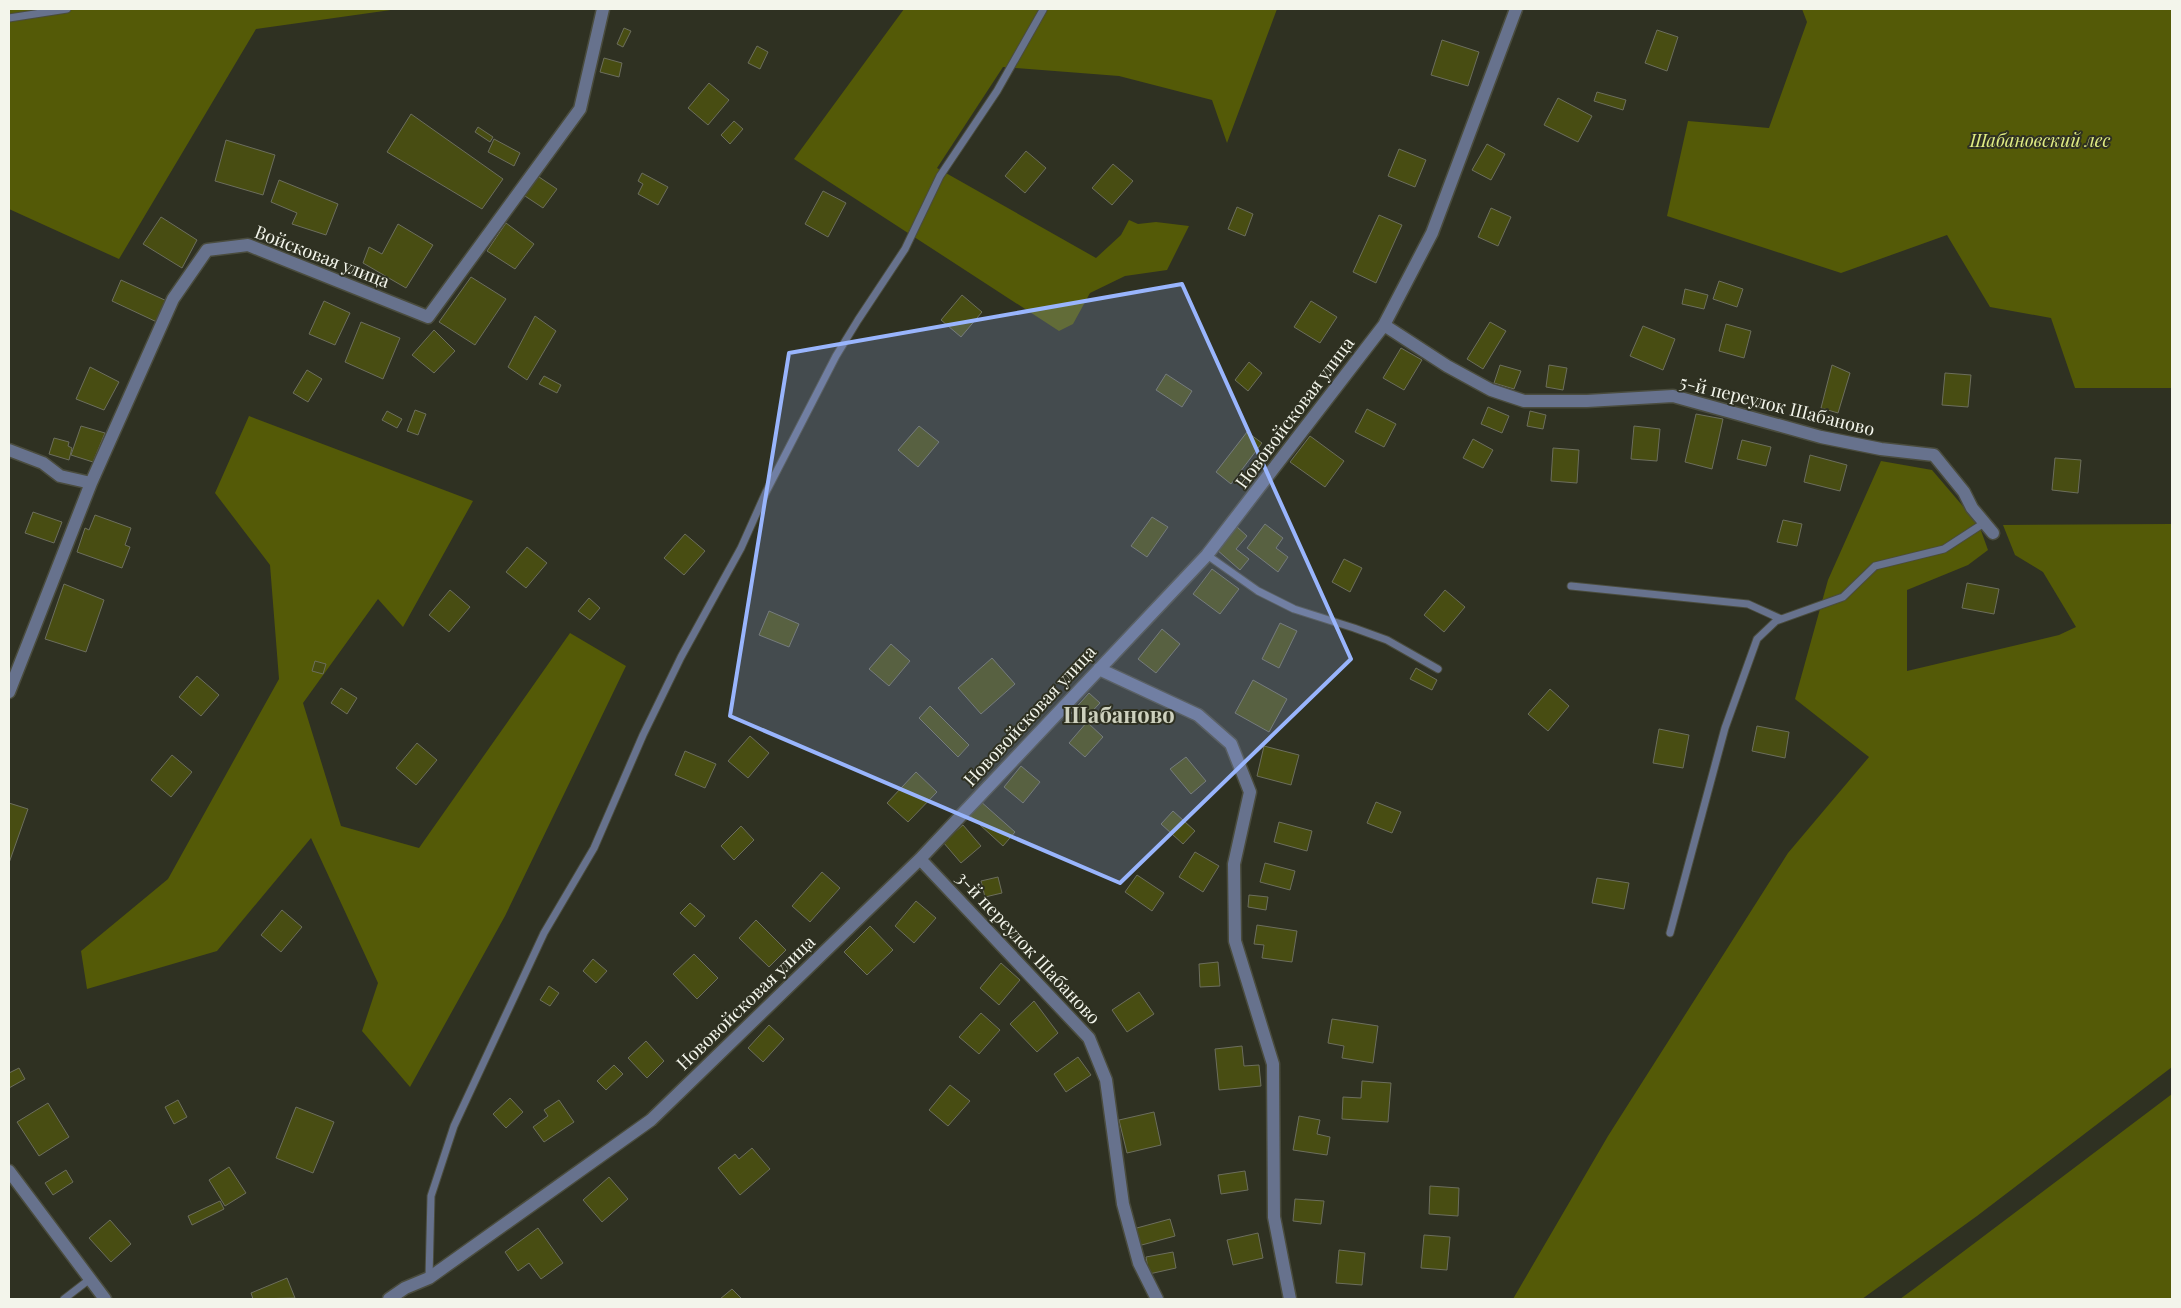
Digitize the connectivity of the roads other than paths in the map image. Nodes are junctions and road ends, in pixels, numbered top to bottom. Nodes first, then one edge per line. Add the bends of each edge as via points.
1 (67, 9) edge
2 (603, 9) edge
3 (1516, 9) edge
4 (1043, 10) edge
5 (9, 18) edge
6 (1384, 325) junction
7 (9, 450) edge
8 (91, 483) junction
9 (1988, 528) joint
10 (1207, 555) junction
11 (1571, 586) dead end
12 (1781, 619) junction
13 (1099, 669) junction
14 (1438, 669) dead end
15 (9, 692) edge
16 (920, 859) junction
17 (1670, 933) dead end
18 (9, 1171) edge
19 (429, 1278) junction
20 (90, 1280) junction
21 (406, 1294) edge
22 (64, 1299) edge
23 (104, 1299) edge
24 (389, 1299) edge
25 (1157, 1299) edge
26 (1290, 1299) edge

1 - 5 lane
2 - 8 street, Войсковая улица via 580,109 428,317 248,245 207,250 173,299
3 - 6 street, Нововойсковая улица via 1432,233
4 - 19 lane via 997,91 940,176 905,249 836,356 741,548 680,657 594,848 536,950 485,1055 454,1126 431,1196
6 - 9 street, 5-й переулок Шабаново via 1491,390 1524,401 1673,396 1821,437 1934,455
6 - 10 street, Нововойсковая улица
7 - 8 street via 43,463 60,476
8 - 15 street, Войсковая улица
9 - 12 lane via 1944,549 1875,566 1844,597
10 - 13 street, Нововойсковая улица
10 - 14 lane via 1258,591 1294,609 1387,640
11 - 12 lane via 1748,604
12 - 17 lane via 1757,639 1732,710
13 - 16 street, Нововойсковая улица
13 - 26 street via 1198,715 1231,744 1250,792 1234,864 1236,941 1273,1064 1274,1216
16 - 19 street, Нововойсковая улица via 651,1120
16 - 25 street, 3-й переулок Шабаново via 1089,1038 1106,1080 1123,1204 1139,1263
18 - 20 street
19 - 21 street, Нововойсковая улица
20 - 22 lane
20 - 23 street
21 - 24 street, Нововойсковая улица

